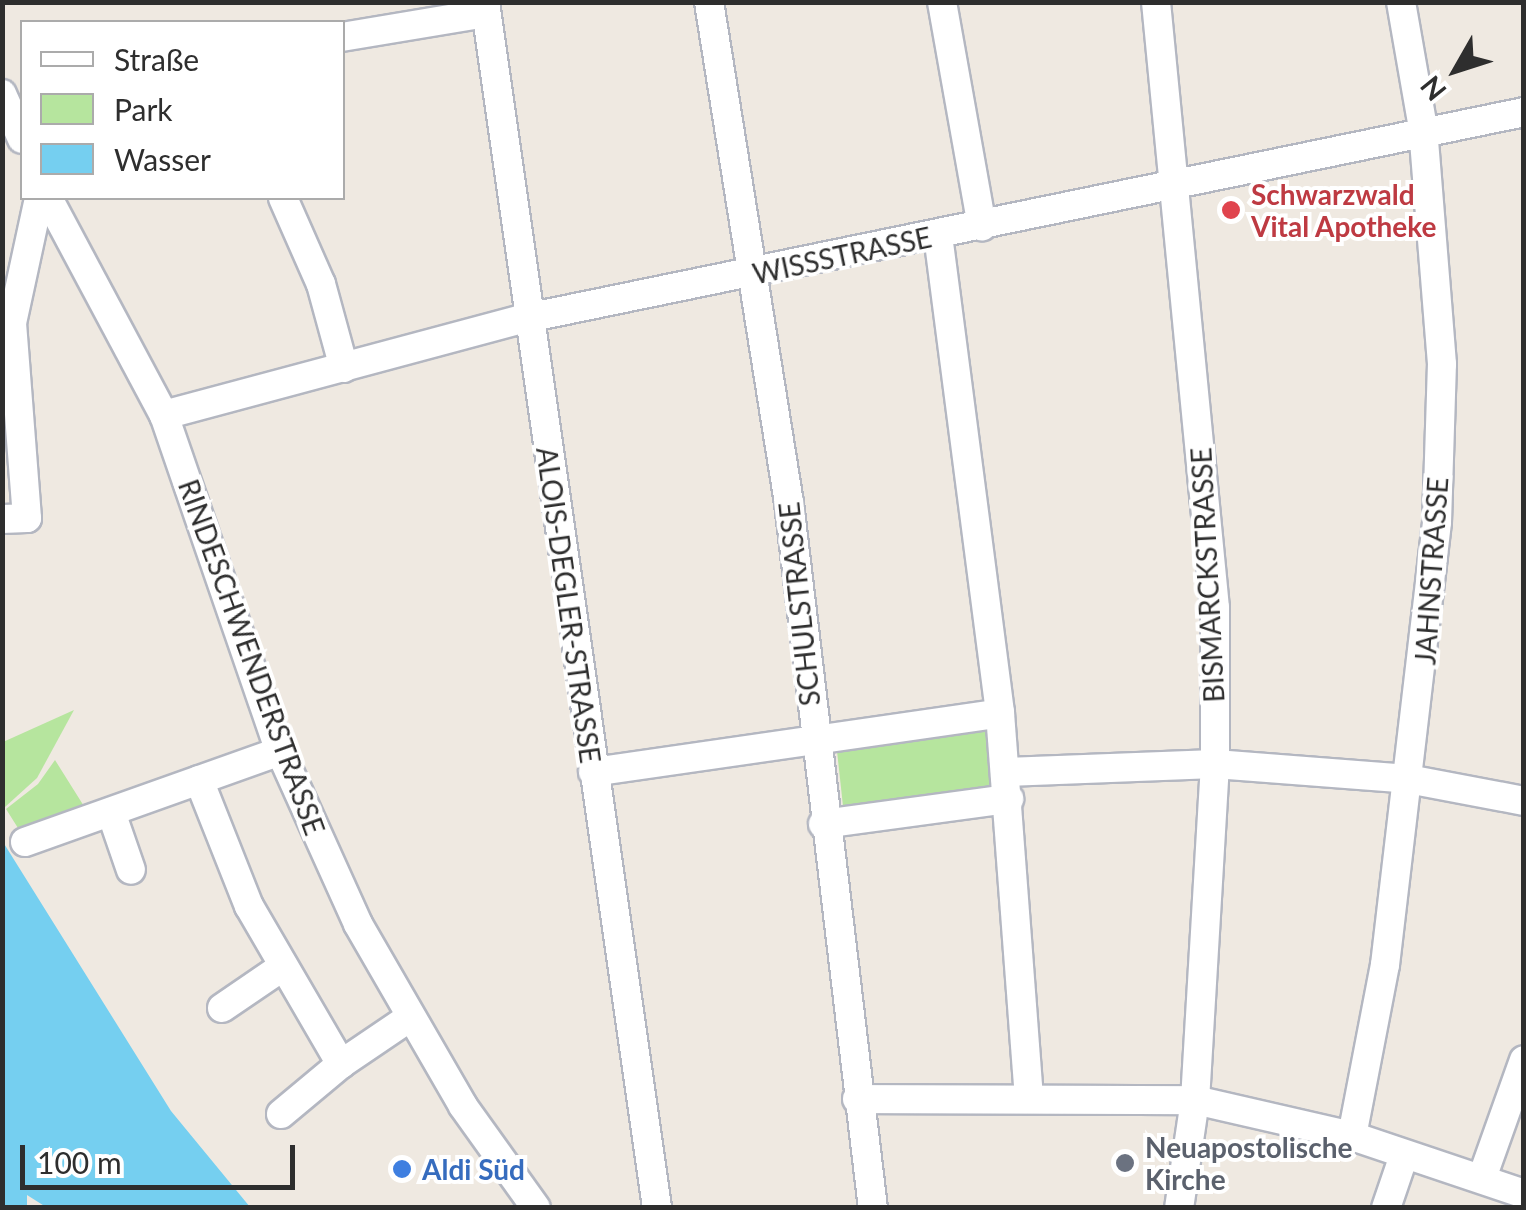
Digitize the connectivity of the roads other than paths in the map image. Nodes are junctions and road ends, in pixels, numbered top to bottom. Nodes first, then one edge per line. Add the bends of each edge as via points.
1 (708, 2) edge
2 (942, 2) edge
3 (1156, 2) edge
4 (1401, 2) edge
5 (485, 8) edge
6 (345, 36) edge
7 (2, 94) edge
8 (1524, 112) edge
9 (1423, 128) junction
10 (20, 135) edge
11 (1175, 186) junction
12 (39, 200) edge
13 (49, 200) edge
14 (284, 200) edge
15 (982, 226) junction
16 (938, 235) junction
17 (752, 274) junction
18 (527, 318) junction
19 (344, 368) junction
20 (164, 414) junction
21 (2, 520) edge
22 (1000, 713) junction
23 (814, 740) junction
24 (280, 751) junction
25 (1215, 764) junction
26 (593, 772) junction
27 (1408, 779) junction
28 (199, 780) junction
29 (1007, 786) junction
30 (1524, 801) edge
31 (111, 812) junction
32 (824, 824) junction
33 (25, 842) dead end
34 (132, 870) dead end
35 (282, 967) junction
36 (222, 1008) dead end
37 (408, 1018) junction
38 (1524, 1060) edge
39 (342, 1064) junction
40 (1030, 1096) junction
41 (857, 1099) junction
42 (1195, 1100) junction
43 (282, 1114) dead end
44 (1352, 1136) junction
45 (1404, 1155) junction
46 (1482, 1178) junction
47 (1524, 1194) edge
48 (536, 1208) edge
49 (657, 1208) edge
50 (873, 1208) edge
51 (1179, 1208) edge
52 (1386, 1208) edge

1 - 17 street, SCHULSTRASSE
2 - 15 street
3 - 11 street, BISMARCKSTRASSE
4 - 9 street, JAHNSTRASSE
5 - 6 street
5 - 18 street, ALOIS-DEGLER-STRASSE
7 - 10 street
8 - 9 street, WISSSTRASSE
9 - 11 street, WISSSTRASSE
9 - 27 street, JAHNSTRASSE via 1442,364 1437,522
11 - 15 street, WISSSTRASSE
11 - 25 street, BISMARCKSTRASSE via 1214,608
12 - 21 street via 12,323 27,518
13 - 20 street, RINDESCHWENDERSTRASSE
14 - 19 street via 321,284
15 - 16 street, WISSSTRASSE
16 - 17 street, WISSSTRASSE
16 - 22 street
17 - 18 street, WISSSTRASSE
17 - 23 street, SCHULSTRASSE via 789,504
18 - 19 street, WISSSTRASSE
18 - 26 street, ALOIS-DEGLER-STRASSE
19 - 20 street, WISSSTRASSE
20 - 24 street, RINDESCHWENDERSTRASSE
22 - 23 street
22 - 29 street
23 - 26 street
23 - 32 street, SCHULSTRASSE
24 - 28 street
24 - 37 street, RINDESCHWENDERSTRASSE
25 - 27 street
25 - 29 street
25 - 42 street, BISMARCKSTRASSE
26 - 49 street, ALOIS-DEGLER-STRASSE
27 - 30 street
27 - 44 street, JAHNSTRASSE via 1385,965
28 - 31 street
28 - 35 street via 249,906
29 - 32 street
29 - 40 street
31 - 33 street
31 - 34 street
32 - 41 street, SCHULSTRASSE
35 - 36 street
35 - 39 street
37 - 39 street
37 - 48 street, RINDESCHWENDERSTRASSE
38 - 46 street
39 - 43 street
40 - 41 street
40 - 42 street
41 - 50 street, SCHULSTRASSE
42 - 44 street
42 - 51 street, BISMARCKSTRASSE
44 - 45 street
45 - 46 street
45 - 52 street
46 - 47 street

